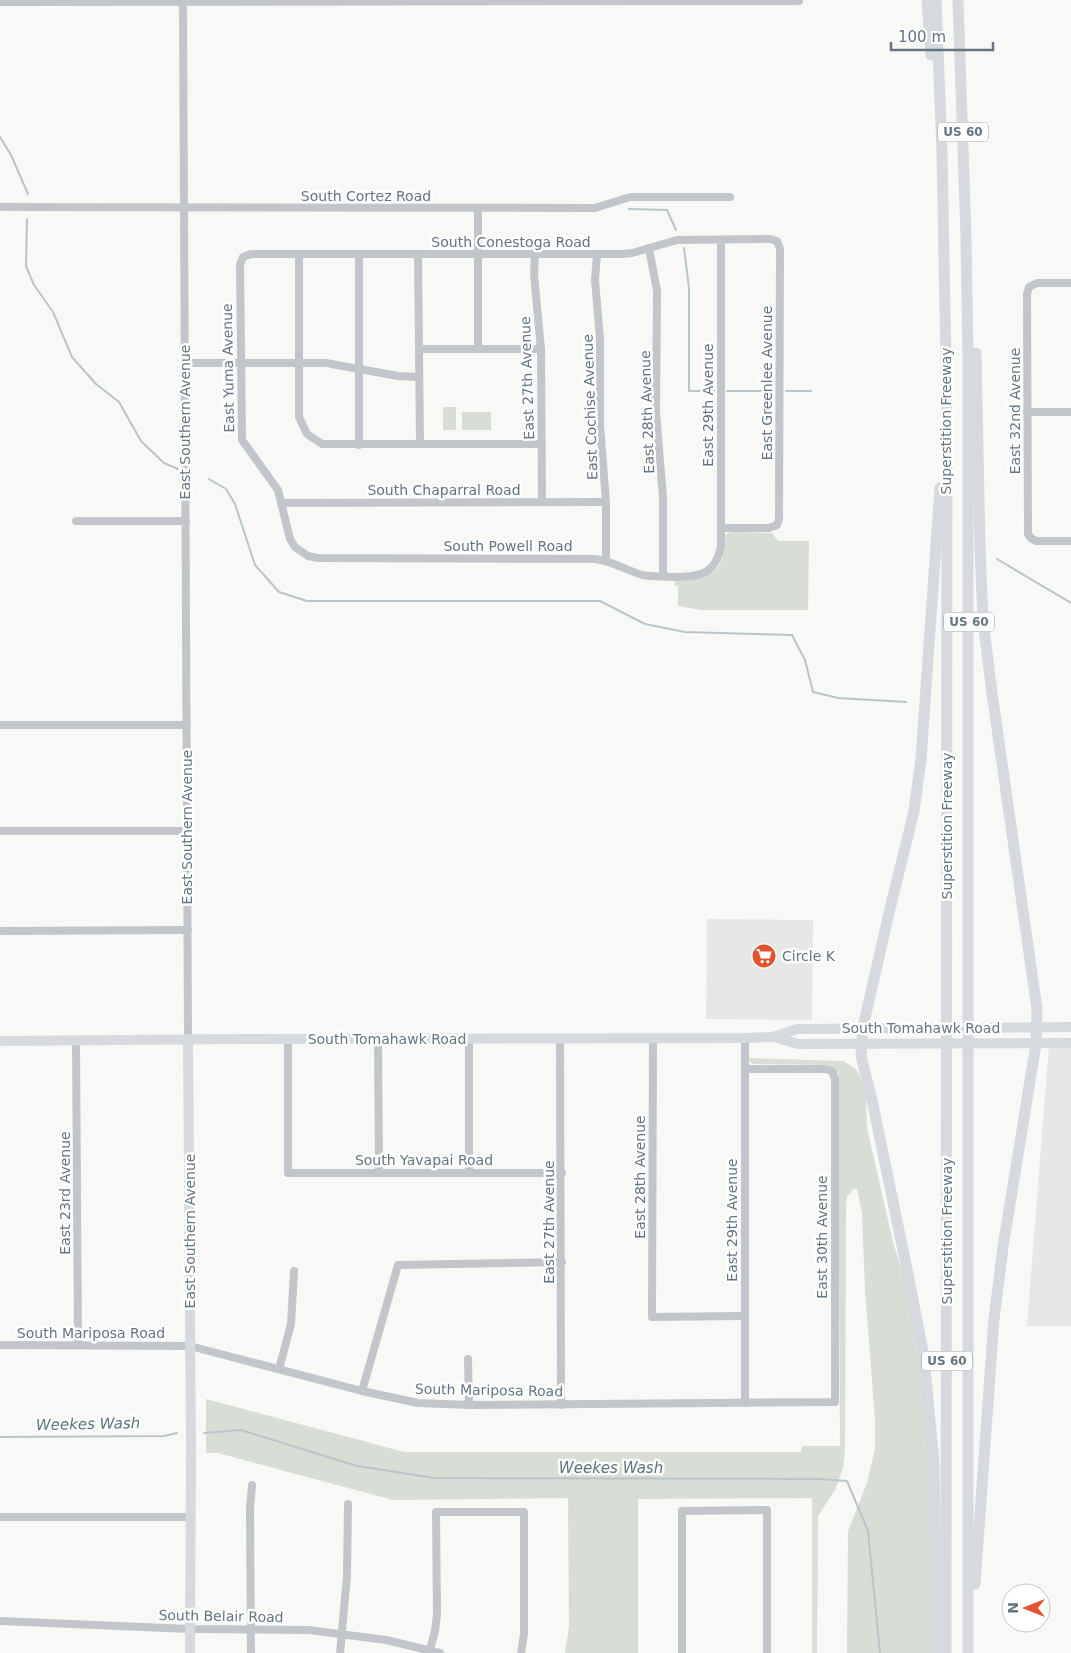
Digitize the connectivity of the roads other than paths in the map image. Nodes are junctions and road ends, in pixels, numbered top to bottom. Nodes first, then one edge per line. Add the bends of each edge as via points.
1 (183, 0) edge
2 (799, 0) edge
3 (927, 0) edge
4 (936, 0) edge
5 (959, 0) edge
6 (0, 2) edge
7 (942, 151) junction
8 (730, 198) dead end
9 (0, 207) edge
10 (184, 207) junction
11 (478, 209) junction
12 (966, 238) junction
13 (721, 240) junction
14 (777, 241) joint
15 (649, 248) junction
16 (299, 254) junction
17 (359, 254) junction
18 (418, 254) junction
19 (478, 254) junction
20 (535, 254) junction
21 (597, 254) junction
22 (243, 256) joint
23 (1071, 283) edge
24 (419, 349) junction
25 (478, 349) junction
26 (541, 349) junction
27 (185, 363) junction
28 (241, 363) junction
29 (299, 363) junction
30 (359, 368) junction
31 (419, 377) junction
32 (1027, 412) junction
33 (1071, 412) edge
34 (947, 417) junction
35 (420, 444) junction
36 (541, 444) junction
37 (359, 445) junction
38 (542, 502) junction
39 (606, 502) junction
40 (281, 503) junction
41 (76, 521) dead end
42 (186, 522) junction
43 (721, 528) junction
44 (1071, 541) edge
45 (300, 552) joint
46 (606, 560) junction
47 (712, 568) joint
48 (663, 576) junction
49 (0, 725) edge
50 (187, 725) junction
51 (0, 831) edge
52 (187, 831) junction
53 (188, 930) junction
54 (0, 931) edge
55 (863, 1027) junction
56 (1037, 1027) junction
57 (1071, 1027) edge
58 (773, 1037) junction
59 (288, 1038) junction
60 (653, 1038) junction
61 (745, 1038) junction
62 (188, 1039) junction
63 (378, 1039) junction
64 (469, 1039) junction
65 (560, 1039) junction
66 (76, 1040) junction
67 (0, 1041) edge
68 (1071, 1043) edge
69 (862, 1044) junction
70 (1036, 1044) junction
71 (745, 1069) junction
72 (379, 1173) junction
73 (470, 1173) junction
74 (562, 1173) junction
75 (562, 1262) junction
76 (294, 1271) dead end
77 (744, 1316) junction
78 (0, 1345) edge
79 (78, 1345) junction
80 (190, 1346) junction
81 (468, 1359) dead end
82 (280, 1369) junction
83 (362, 1391) junction
84 (835, 1402) joint
85 (745, 1403) junction
86 (561, 1405) junction
87 (468, 1406) junction
88 (252, 1485) dead end
89 (348, 1504) dead end
90 (0, 1517) edge
91 (190, 1517) junction
92 (0, 1620) edge
93 (190, 1629) junction
94 (250, 1629) junction
95 (342, 1634) junction
96 (429, 1652) edge
97 (190, 1653) edge
98 (251, 1653) edge
99 (340, 1653) edge
100 (440, 1653) edge
101 (521, 1653) edge
102 (682, 1653) edge
103 (767, 1653) edge
104 (938, 1653) edge
105 (946, 1653) edge
106 (968, 1653) edge

1 - 2 street
1 - 6 street
1 - 10 street, East Southern Avenue
3 - 7 highway
4 - 7 highway, Superstition Freeway / US 60
5 - 12 highway, Superstition Freeway / US 60
7 - 34 highway, Superstition Freeway / US 60
8 - 11 street, South Cortez Road via 630,197 595,208
9 - 10 street, South Cortez Road
10 - 11 street, South Cortez Road
10 - 27 street, East Southern Avenue
11 - 19 street
12 - 56 highway via 976,355 983,620 1038,1010
12 - 106 highway, Superstition Freeway / US 60
13 - 14 street, South Conestoga Road
13 - 15 street, South Conestoga Road via 676,240
13 - 43 street, East 29th Avenue
14 - 43 street, East Greenlee Avenue via 780,249 779,519 777,525 769,528
15 - 21 street, South Conestoga Road via 632,253
15 - 48 street, East 28th Avenue via 657,291 656,412 663,498
16 - 17 street, South Conestoga Road
16 - 22 street, South Conestoga Road
16 - 29 street
17 - 18 street, South Conestoga Road
17 - 30 street
18 - 19 street, South Conestoga Road
18 - 24 street
19 - 20 street, South Conestoga Road
19 - 25 street
20 - 21 street, South Conestoga Road
20 - 26 street, East 27th Avenue
21 - 39 street, East Cochise Avenue via 600,425
22 - 28 street, East Yuma Avenue via 240,265
23 - 32 street, East 32nd Avenue via 1037,283 1031,285 1027,294
24 - 25 street
24 - 31 street
25 - 26 street
26 - 36 street, East 27th Avenue
27 - 28 street
27 - 42 street, East Southern Avenue
28 - 29 street
28 - 40 street, East Yuma Avenue via 242,440 278,490
29 - 30 street
29 - 37 street via 299,417 307,434 322,444
30 - 31 street
30 - 37 street
31 - 35 street
32 - 33 street
32 - 44 street, East 32nd Avenue via 1030,538
34 - 55 highway via 921,760 914,811
34 - 105 highway, Superstition Freeway / US 60
35 - 36 street
35 - 37 street
36 - 38 street, East 27th Avenue
38 - 39 street, South Chaparral Road
38 - 40 street, South Chaparral Road
39 - 46 street, East Cochise Avenue
40 - 45 street, East Yuma Avenue via 290,539
41 - 42 street
42 - 50 street, East Southern Avenue
43 - 47 street, East 29th Avenue via 721,546
45 - 46 street, South Powell Road via 318,558
46 - 48 street, South Powell Road via 651,577
47 - 48 street, South Powell Road via 692,577
49 - 50 street
50 - 52 street, East Southern Avenue
51 - 52 street
52 - 53 street, East Southern Avenue
53 - 54 street
53 - 62 street, East Southern Avenue
55 - 56 main road, South Tomahawk Road
55 - 58 main road, South Tomahawk Road via 797,1028
55 - 69 highway
56 - 57 main road, South Tomahawk Road
56 - 70 highway
58 - 61 main road, South Tomahawk Road
58 - 69 main road, South Tomahawk Road via 798,1044
59 - 62 main road, South Tomahawk Road
59 - 63 main road, South Tomahawk Road
59 - 72 street, South Yavapai Road via 288,1173
60 - 61 main road, South Tomahawk Road
60 - 65 main road, South Tomahawk Road
60 - 77 street, East 28th Avenue via 652,1317
61 - 71 street, East 29th Avenue
62 - 66 main road, South Tomahawk Road
62 - 80 main road, East Southern Avenue
63 - 64 main road, South Tomahawk Road
63 - 72 street
64 - 65 main road, South Tomahawk Road
64 - 73 street
65 - 74 street, East 27th Avenue
66 - 67 main road, South Tomahawk Road
66 - 79 street, East 23rd Avenue
68 - 70 main road, South Tomahawk Road
69 - 70 main road, South Tomahawk Road
69 - 104 highway via 861,1056 924,1357 934,1463
70 - 106 highway via 994,1319
71 - 77 street, East 29th Avenue
71 - 84 street, East 30th Avenue via 825,1069 832,1072 835,1079
72 - 73 street, South Yavapai Road
73 - 74 street, South Yavapai Road
74 - 75 street, East 27th Avenue
75 - 83 street via 398,1265
75 - 86 street, East 27th Avenue
76 - 82 street via 291,1324
77 - 85 street, East 29th Avenue
78 - 79 street, South Mariposa Road
79 - 80 street, South Mariposa Road
80 - 82 street, South Mariposa Road
80 - 91 main road, East Southern Avenue
81 - 87 street
82 - 83 street, South Mariposa Road
83 - 87 street, South Mariposa Road via 418,1403
84 - 85 street, South Mariposa Road
85 - 86 street, South Mariposa Road
86 - 87 street, South Mariposa Road
88 - 94 street
89 - 95 street
90 - 91 street
91 - 93 main road, East Southern Avenue
92 - 93 street, South Belair Road
93 - 94 street, South Belair Road
93 - 97 main road, East Southern Avenue
94 - 95 street, South Belair Road
94 - 98 street
95 - 96 street, South Belair Road via 386,1640
95 - 99 street
96 - 100 street, South Belair Road
96 - 101 street via 437,1614 436,1512 524,1512 524,1634
102 - 103 street via 682,1511 767,1510

